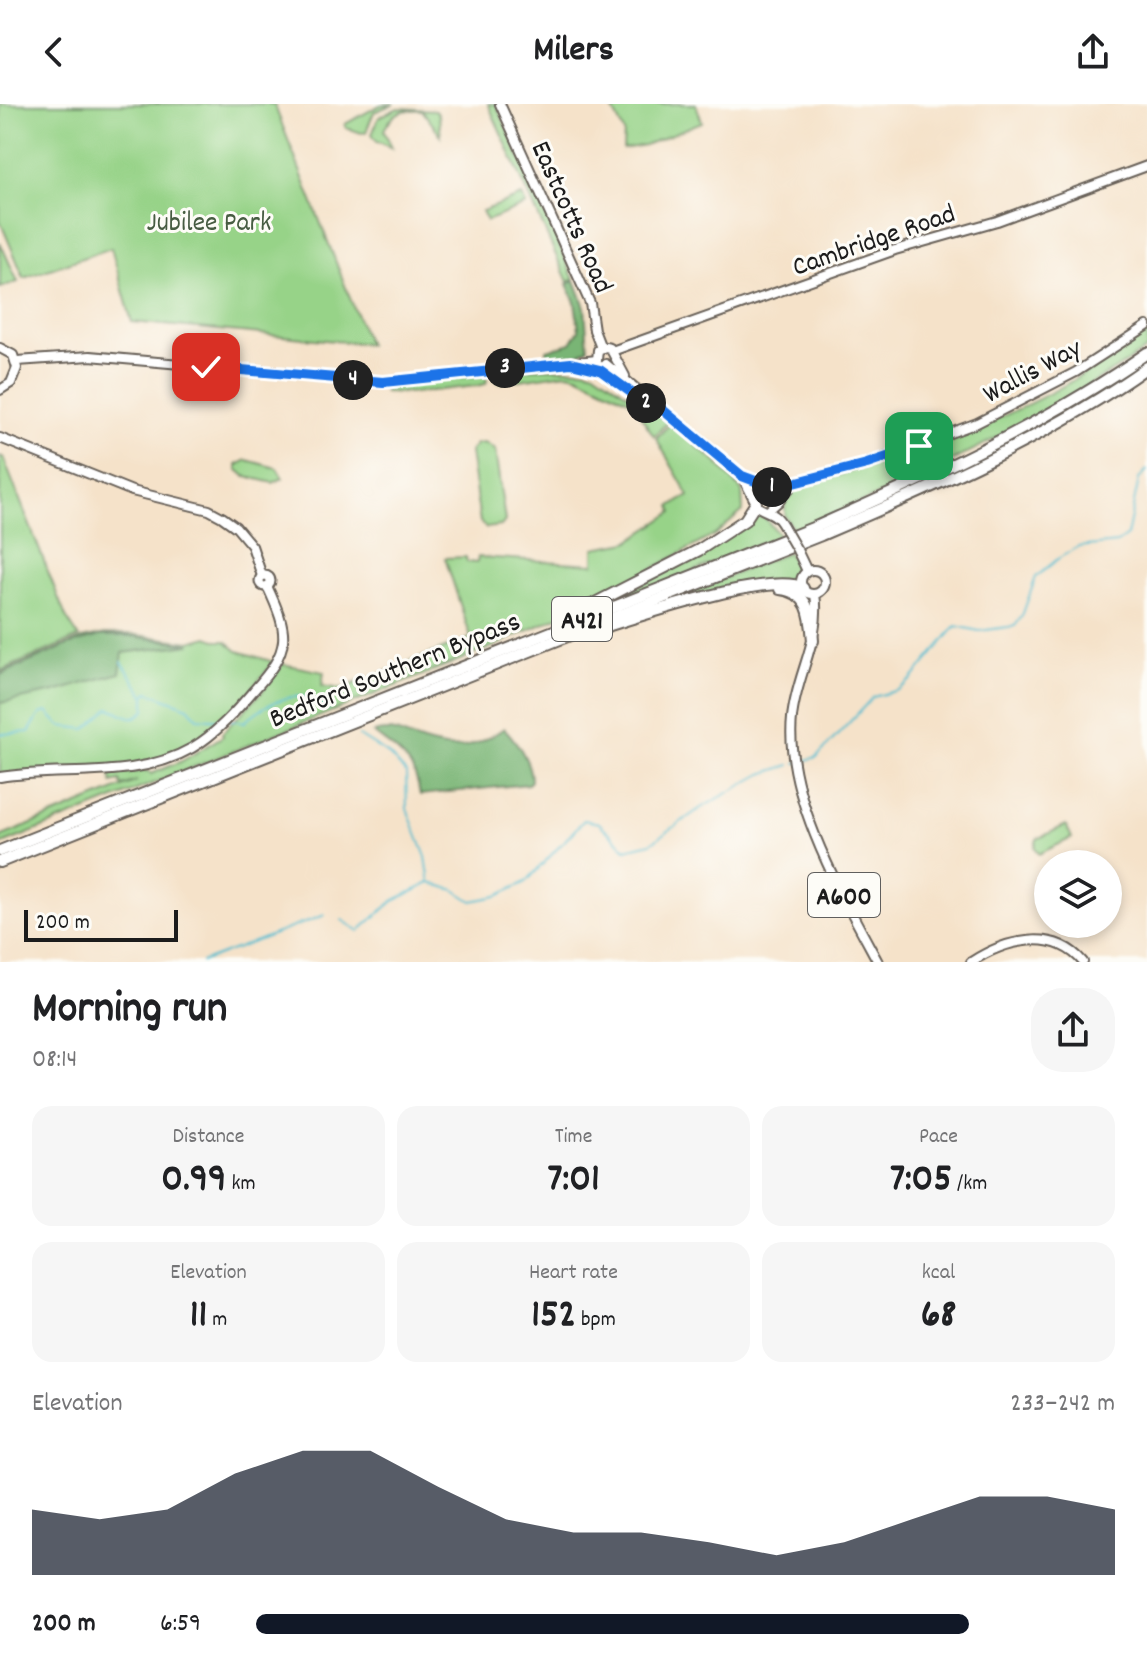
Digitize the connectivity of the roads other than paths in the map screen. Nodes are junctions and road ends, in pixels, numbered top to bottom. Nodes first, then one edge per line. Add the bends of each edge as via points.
1 (500, 104) edge
2 (1147, 166) edge
3 (1147, 326) edge
4 (0, 348) edge
5 (601, 348) junction
6 (613, 353) junction
7 (1147, 353) edge
8 (17, 361) junction
9 (602, 362) junction
10 (571, 363) junction
11 (1147, 367) edge
12 (626, 378) junction
13 (0, 390) edge
14 (663, 410) junction
15 (0, 438) edge
16 (742, 476) junction
17 (793, 484) junction
18 (770, 487) junction
19 (755, 500) junction
20 (779, 501) junction
21 (769, 510) junction
22 (780, 520) junction
23 (807, 571) junction
24 (751, 587) junction
25 (803, 588) junction
26 (815, 594) junction
27 (813, 641) junction
28 (514, 650) junction
29 (0, 777) edge
30 (0, 851) edge
31 (0, 862) edge
32 (878, 962) edge
33 (971, 962) edge
34 (1083, 962) edge

1 - 5 street, Eastcotts Road via 590,303
2 - 6 street, Cambridge Road via 997,221 895,250
3 - 17 street, Wallis Way via 1076,372 977,423 885,458
4 - 8 street
5 - 6 street
5 - 9 street via 596,355
6 - 9 street via 612,360
6 - 12 street
7 - 28 highway, Bedford Southern Bypass / A421 via 939,473
8 - 10 street via 90,356 383,382
8 - 13 street via 14,380
9 - 10 street
9 - 12 street
10 - 14 street via 600,370
11 - 28 highway, Bedford Southern Bypass / A421 via 944,482 821,535
12 - 14 street
14 - 16 street
15 - 29 street via 132,491 222,517 252,546 262,576 259,584 267,586 283,626 276,663 208,737 179,754 148,765
16 - 18 street
16 - 19 street
17 - 18 street, Wallis Way
17 - 20 street
18 - 19 street via 758,490
18 - 20 street
19 - 21 street
19 - 28 highway, A421 via 745,520 699,550
20 - 21 street
20 - 22 street
21 - 22 street
22 - 23 street, bridge
23 - 25 street
23 - 26 street via 819,571 824,578
24 - 25 highway, A421
24 - 27 highway, A421 via 799,594 807,603
24 - 28 highway, A421
25 - 26 street
26 - 27 street, A600
27 - 32 street, A600 via 792,717 793,771 827,859
28 - 30 highway, Bedford Southern Bypass / A421
28 - 31 highway, Bedford Southern Bypass / A421
33 - 34 street via 1003,946 1039,940 1058,944

